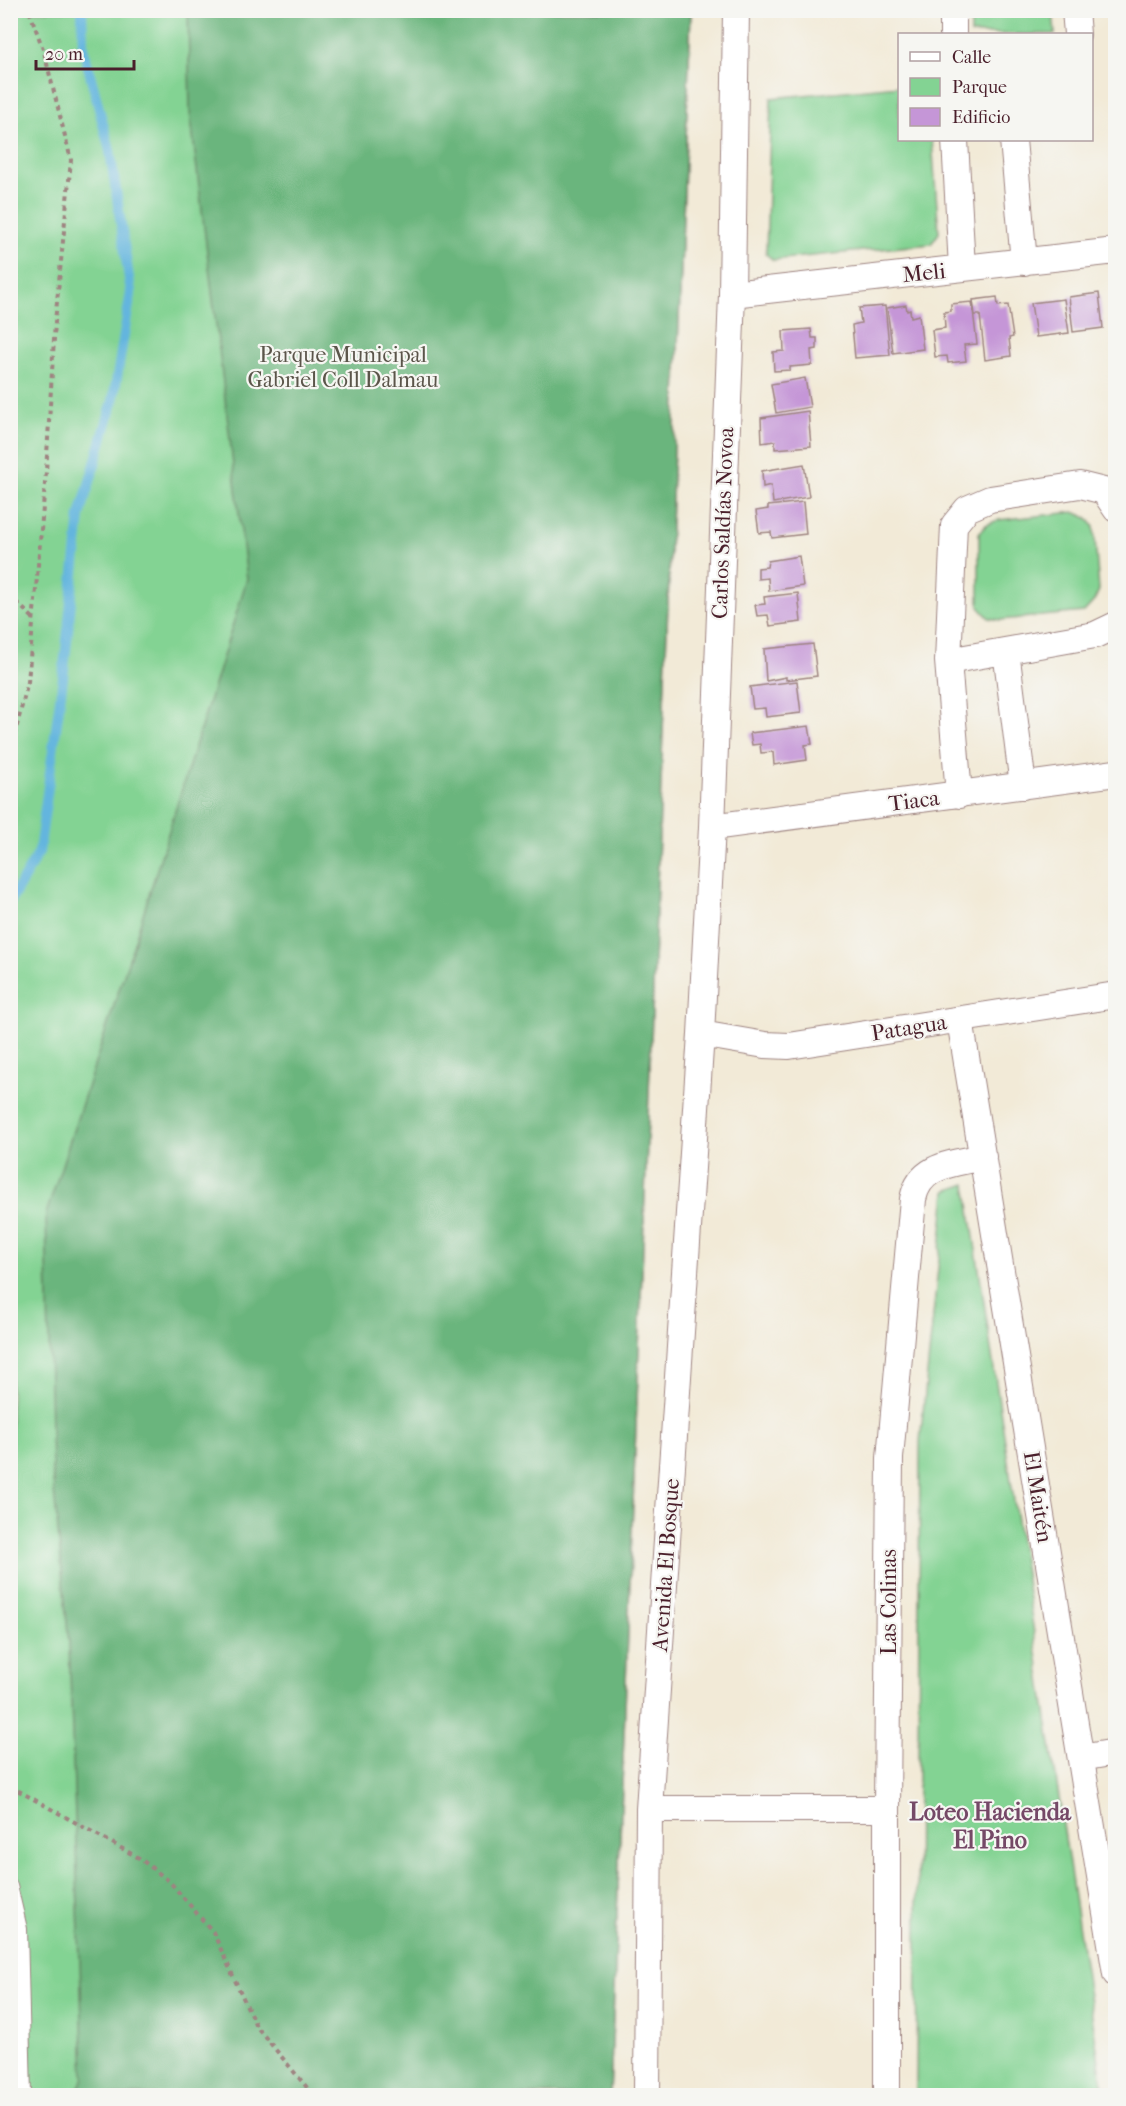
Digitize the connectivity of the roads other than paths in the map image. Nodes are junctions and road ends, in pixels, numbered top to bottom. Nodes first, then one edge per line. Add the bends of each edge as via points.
1 (736, 10) edge
2 (953, 10) edge
3 (1075, 10) edge
4 (953, 33) edge
5 (1077, 33) edge
6 (954, 141) edge
7 (1013, 141) edge
8 (1116, 251) edge
9 (1024, 262) junction
10 (962, 268) junction
11 (732, 294) junction
12 (1116, 509) edge
13 (1116, 625) edge
14 (1006, 651) junction
15 (948, 661) junction
16 (1116, 773) edge
17 (1023, 786) junction
18 (959, 795) junction
19 (712, 827) junction
20 (1116, 995) edge
21 (960, 1020) junction
22 (701, 1035) junction
23 (983, 1157) junction
24 (1116, 1752) edge
25 (1081, 1758) junction
26 (649, 1809) junction
27 (887, 1809) junction
28 (10, 1886) edge
29 (1116, 1974) edge
30 (24, 2096) edge
31 (647, 2096) edge
32 (887, 2096) edge

1 - 11 street, Carlos Saldías Novoa
2 - 4 street
3 - 5 street
6 - 10 street
7 - 9 street
8 - 9 street, Meli
9 - 10 street, Meli
10 - 11 street, Meli
11 - 19 street, Carlos Saldías Novoa
12 - 15 street via 1104,491 1080,485 990,499 967,509 954,525
13 - 14 street via 1095,635
14 - 15 street
14 - 17 street
15 - 18 street
16 - 17 street, Tiaca
17 - 18 street, Tiaca
18 - 19 street, Tiaca
19 - 22 street, Carlos Saldías Novoa
20 - 21 street, Patagua
21 - 22 street, Patagua via 789,1046
21 - 23 street, El Maitén
22 - 26 street, Avenida El Bosque
23 - 25 street, El Maitén
23 - 27 street, Las Colinas via 929,1172 915,1188 913,1199 890,1458
24 - 25 street
25 - 29 street, El Maitén
26 - 27 street
26 - 31 street, Avenida El Bosque
27 - 32 street, Las Colinas
28 - 30 lane via 20,1929

